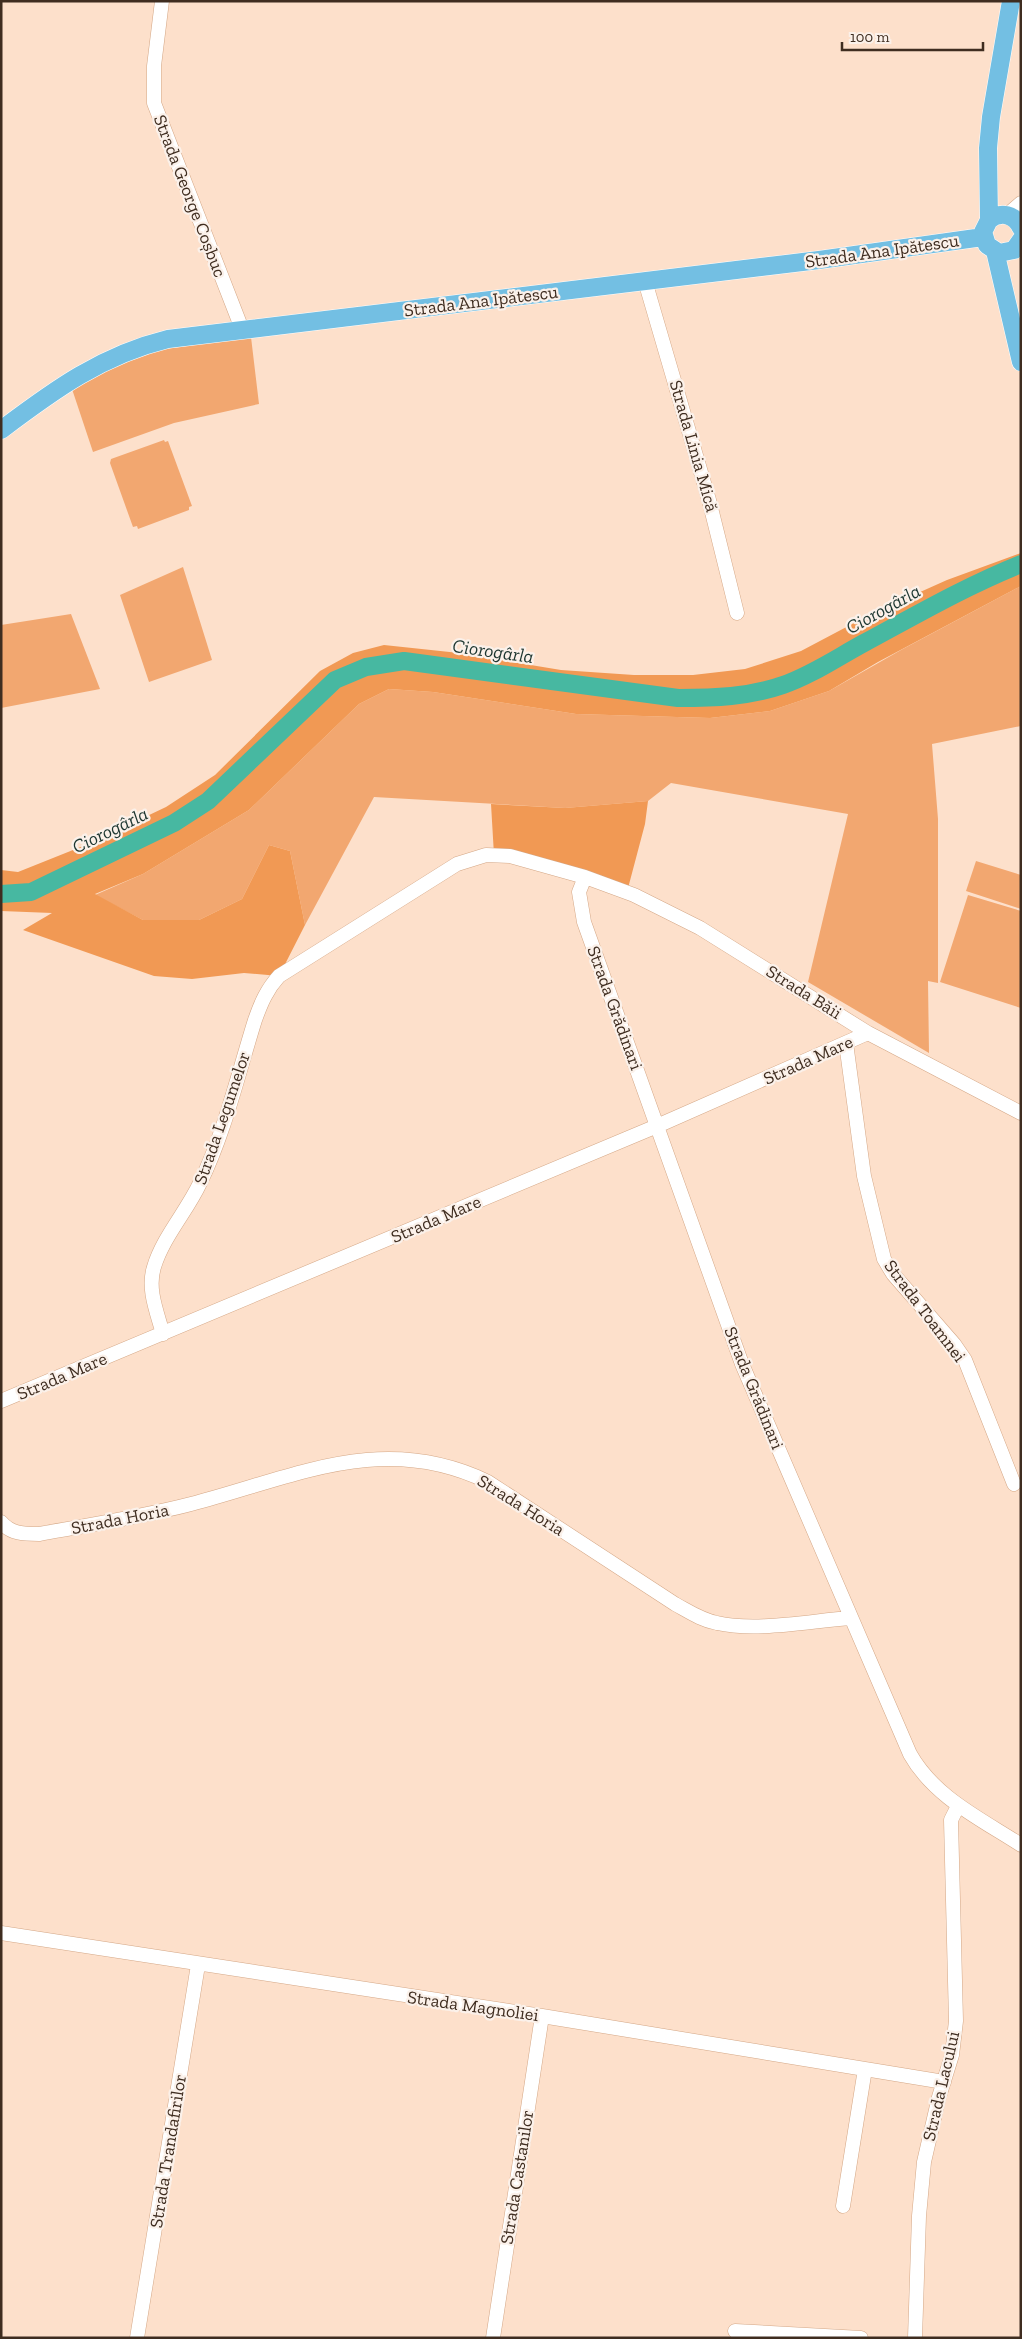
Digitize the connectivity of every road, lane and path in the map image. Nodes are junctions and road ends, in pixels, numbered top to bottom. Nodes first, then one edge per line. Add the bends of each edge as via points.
1 (162, 1) edge
2 (1012, 1) edge
3 (1021, 203) edge
4 (999, 216) junction
5 (1021, 228) edge
6 (984, 237) junction
7 (1021, 240) edge
8 (1001, 252) junction
9 (645, 281) junction
10 (242, 329) junction
11 (1021, 362) edge
12 (1, 430) edge
13 (737, 613) dead end
14 (585, 877) junction
15 (271, 985) joint
16 (868, 1033) junction
17 (846, 1043) junction
18 (1021, 1113) edge
19 (657, 1126) junction
20 (163, 1334) junction
21 (1, 1401) edge
22 (1014, 1484) dead end
23 (1, 1522) edge
24 (851, 1618) junction
25 (958, 1806) junction
26 (1021, 1845) edge
27 (1, 1933) edge
28 (198, 1965) junction
29 (542, 2016) junction
30 (864, 2069) junction
31 (944, 2082) junction
32 (843, 2206) dead end
33 (735, 2331) dead end
34 (138, 2338) edge
35 (493, 2338) edge
36 (861, 2338) edge
37 (915, 2338) edge

1 - 10 street, Strada George Coșbuc via 154,66 154,103
2 - 4 main road via 991,117 989,168
3 - 4 street
4 - 5 main road via 1017,220
4 - 6 main road via 984,228
6 - 8 main road via 987,246
6 - 9 main road, Strada Ana Ipătescu
7 - 8 main road via 1014,250
8 - 11 main road
9 - 10 main road, Strada Ana Ipătescu
9 - 13 street, Strada Linia Mică via 709,500
10 - 12 main road, Strada Ana Ipătescu via 168,339 120,353 79,375
14 - 15 street, Strada Băii via 510,856 486,855 464,862 279,976
14 - 16 street, Strada Băii via 700,928
14 - 19 street, Strada Grădinari via 579,892 584,922
15 - 20 street, Strada Legumelor via 263,997 200,1183 154,1266 153,1302
16 - 17 street, Strada Mare
16 - 18 street, Strada Băii
17 - 19 street, Strada Mare
17 - 22 street, Strada Toamnei via 864,1176 884,1259 964,1360
19 - 20 street, Strada Mare
19 - 24 street, Strada Grădinari via 742,1364
20 - 21 street, Strada Mare
23 - 24 street, Strada Horia via 20,1534 39,1534 175,1508 310,1470 363,1461 414,1458 455,1468 488,1482 695,1616 715,1623 747,1626
24 - 25 street, Strada Grădinari via 917,1768
25 - 26 street, Strada Grădinari
25 - 31 street, Strada Lacului via 951,1820 956,2021 952,2055
27 - 28 street, Strada Magnoliei
28 - 29 street, Strada Magnoliei
28 - 34 street, Strada Trandafirilor
29 - 30 street, Strada Magnoliei
29 - 35 street, Strada Castanilor
30 - 31 street, Strada Magnoliei
30 - 32 street
31 - 37 street, Strada Lacului via 931,2127 924,2170 919,2216
33 - 36 street

